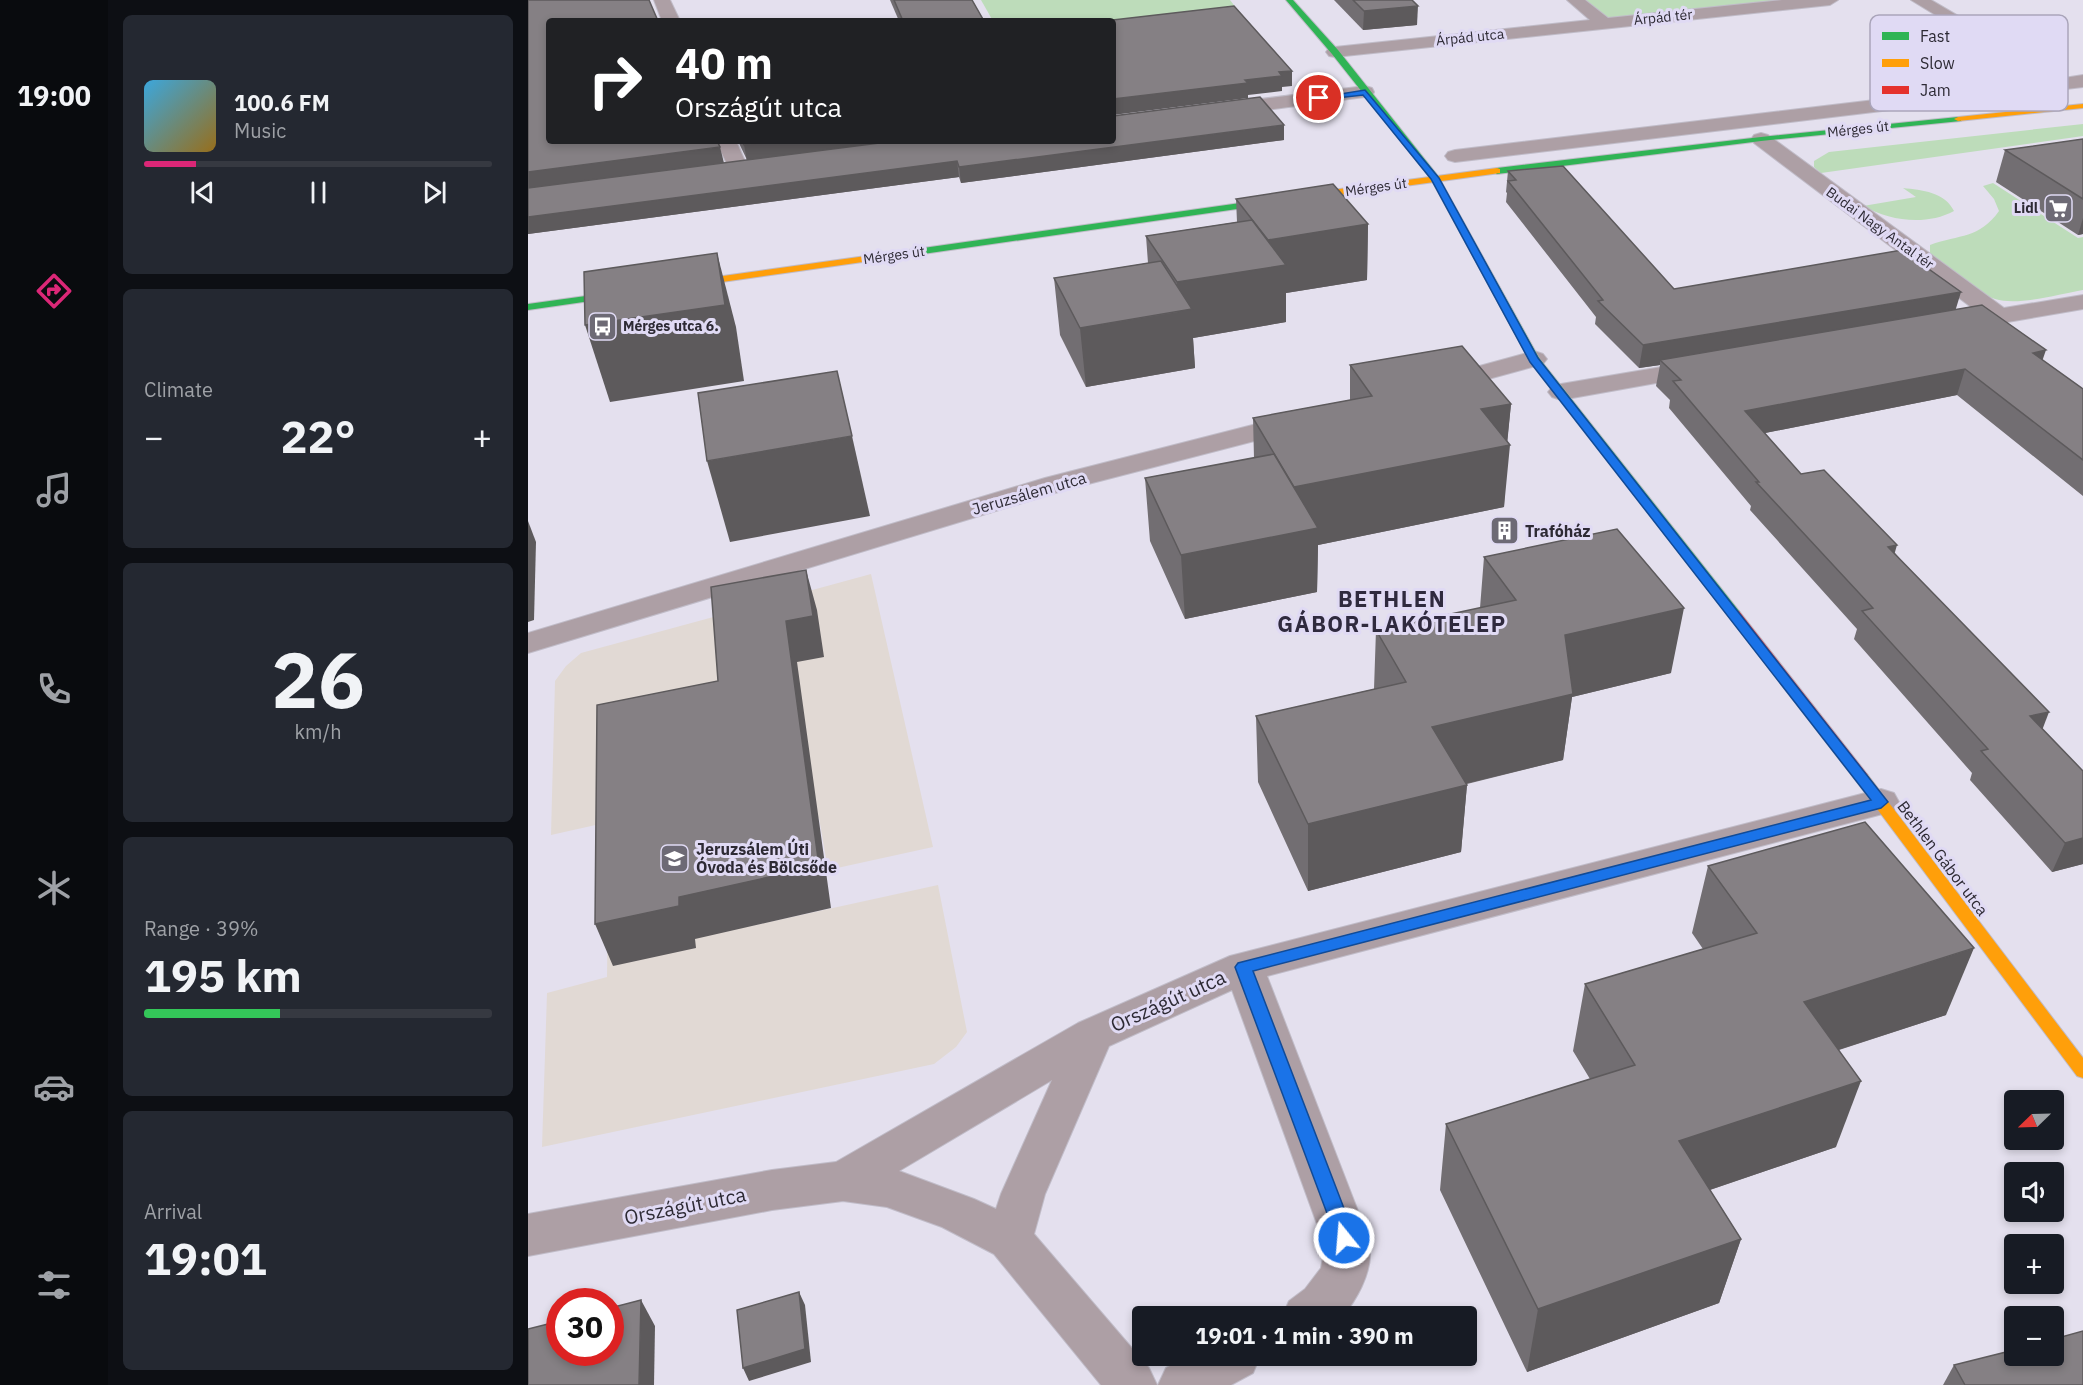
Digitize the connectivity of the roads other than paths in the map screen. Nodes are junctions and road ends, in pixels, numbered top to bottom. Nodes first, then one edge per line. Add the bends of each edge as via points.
1 (662, 0) edge
2 (1290, 0) edge
3 (1575, 0) edge
4 (1830, 0) edge
5 (1919, 0) edge
6 (1945, 15) edge
7 (670, 18) edge
8 (1604, 23) junction
9 (1335, 52) junction
10 (2083, 81) edge
11 (2068, 83) edge
12 (1365, 92) junction
13 (2083, 106) edge
14 (1870, 107) edge
15 (2068, 108) edge
16 (2034, 111) edge
17 (1205, 112) edge
18 (1761, 139) junction
19 (727, 144) edge
20 (1455, 156) dead end
21 (762, 166) edge
22 (738, 168) junction
23 (715, 172) edge
24 (1435, 178) junction
25 (670, 287) edge
26 (647, 290) edge
27 (2083, 302) edge
28 (528, 307) edge
29 (1999, 316) junction
30 (1930, 328) edge
31 (1534, 359) junction
32 (1722, 364) edge
33 (1420, 389) edge
34 (1560, 392) junction
35 (1317, 416) edge
36 (528, 644) edge
37 (1881, 802) junction
38 (1244, 967) junction
39 (1093, 1035) junction
40 (2083, 1071) edge
41 (843, 1181) junction
42 (528, 1235) edge
43 (1010, 1239) junction
44 (1321, 1306) edge
45 (1218, 1366) edge
46 (1132, 1385) edge
47 (1183, 1385) edge

1 - 7 street
2 - 9 street, Bethlen Gábor utca
3 - 8 street
4 - 8 street, Árpád tér
5 - 6 street
8 - 9 street, Árpád utca
9 - 12 street, Bethlen Gábor utca
10 - 11 street, Mérges út
12 - 17 street
12 - 24 street, Bethlen Gábor utca
13 - 15 street, Mérges út
14 - 20 street, Mérges út
16 - 18 street, Mérges út
18 - 24 street, Mérges út
18 - 29 street, Budai Nagy Antal tér
19 - 22 street
21 - 22 street
22 - 23 street
24 - 25 street, Mérges út
24 - 31 street, Bethlen Gábor utca
26 - 28 street
27 - 29 street
29 - 30 street
31 - 33 street
31 - 34 street, Bethlen Gábor utca
32 - 34 street
34 - 37 street, Bethlen Gábor utca
35 - 36 street, Jeruzsálem utca via 1055,484
37 - 38 street, Országút utca
37 - 40 street, Bethlen Gábor utca
38 - 39 street, Országút utca
38 - 44 street, Országút utca via 1347,1252 1343,1273
39 - 41 street, Országút utca
39 - 43 street, Országút utca via 1023,1194
41 - 42 street, Országút utca via 772,1190
41 - 43 street, Országút utca via 888,1187 958,1213
43 - 46 street, Országút utca
45 - 47 street

